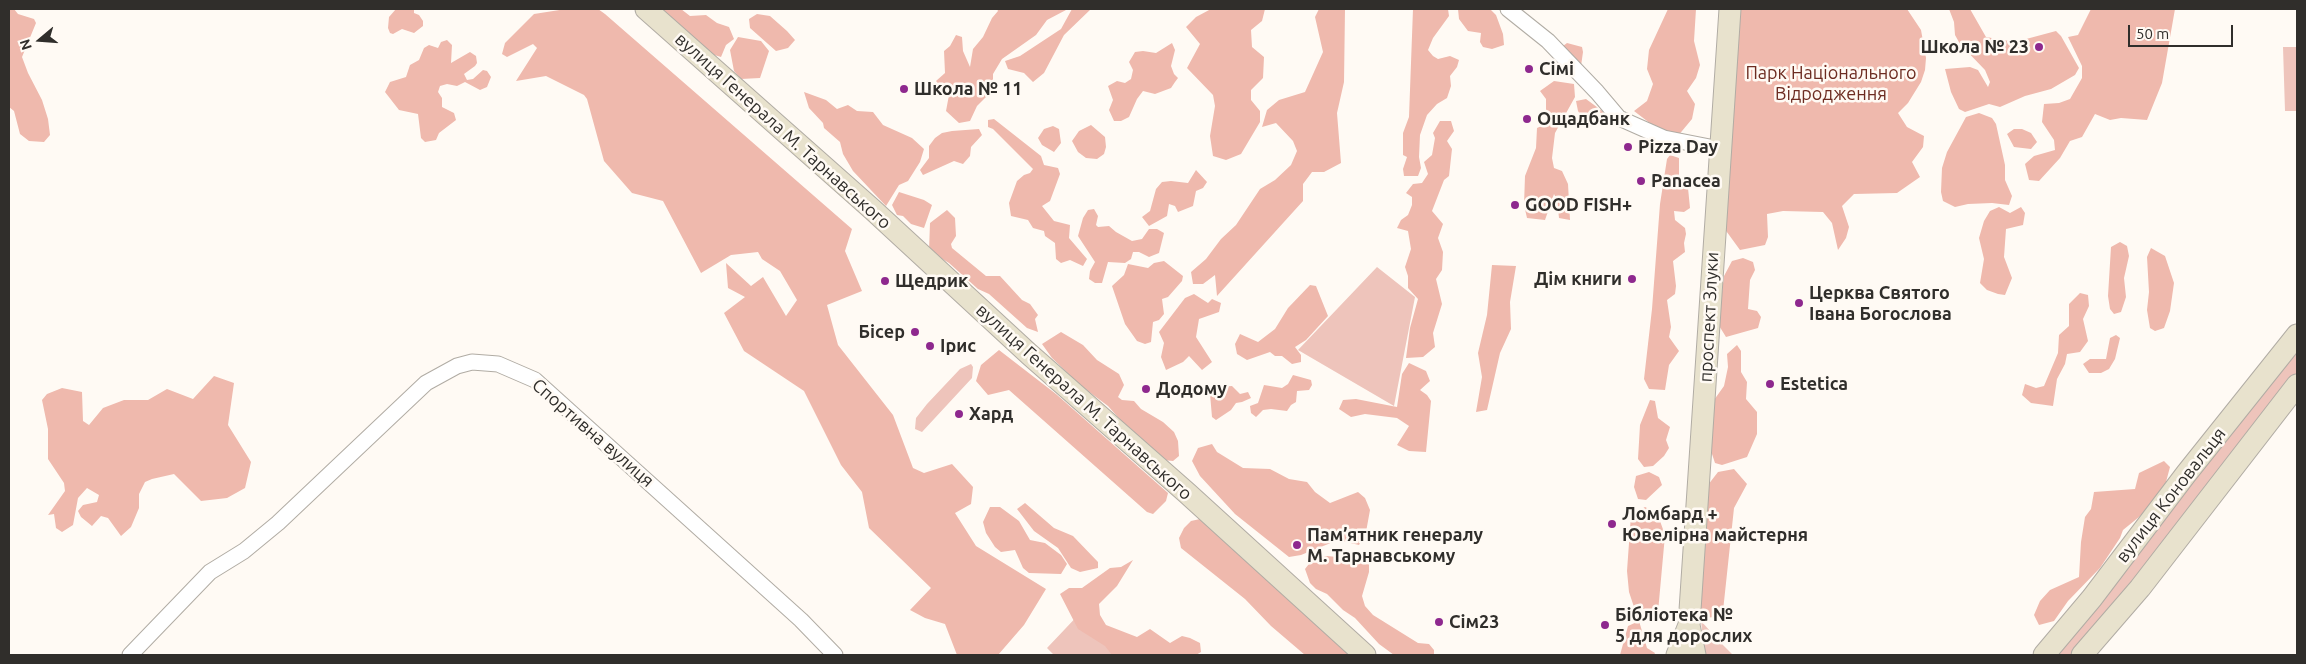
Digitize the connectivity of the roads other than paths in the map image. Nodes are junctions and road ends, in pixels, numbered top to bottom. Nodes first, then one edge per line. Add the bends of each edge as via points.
1 (646, 9) edge
2 (1508, 9) edge
3 (1730, 9) edge
4 (1720, 149) junction
5 (2297, 335) edge
6 (2297, 385) edge
7 (1689, 624) junction
8 (130, 655) edge
9 (835, 655) edge
10 (1365, 655) edge
11 (1677, 655) edge
12 (1695, 655) edge
13 (2044, 655) edge
14 (2082, 655) edge

1 - 10 main road, вулиця Генерала М. Тарнавського
2 - 4 street via 1548,41 1618,118 1664,138
3 - 4 main road, проспект Злуки
4 - 7 main road, проспект Злуки
5 - 13 main road, вулиця Коновальця
6 - 14 main road, вулиця Коновальця via 2140,588
7 - 11 main road, проспект Злуки
7 - 12 main road, проспект Злуки
8 - 9 street, Спортивна вулиця via 210,572 278,523 426,383 456,366 472,362 498,364 535,380 801,620

